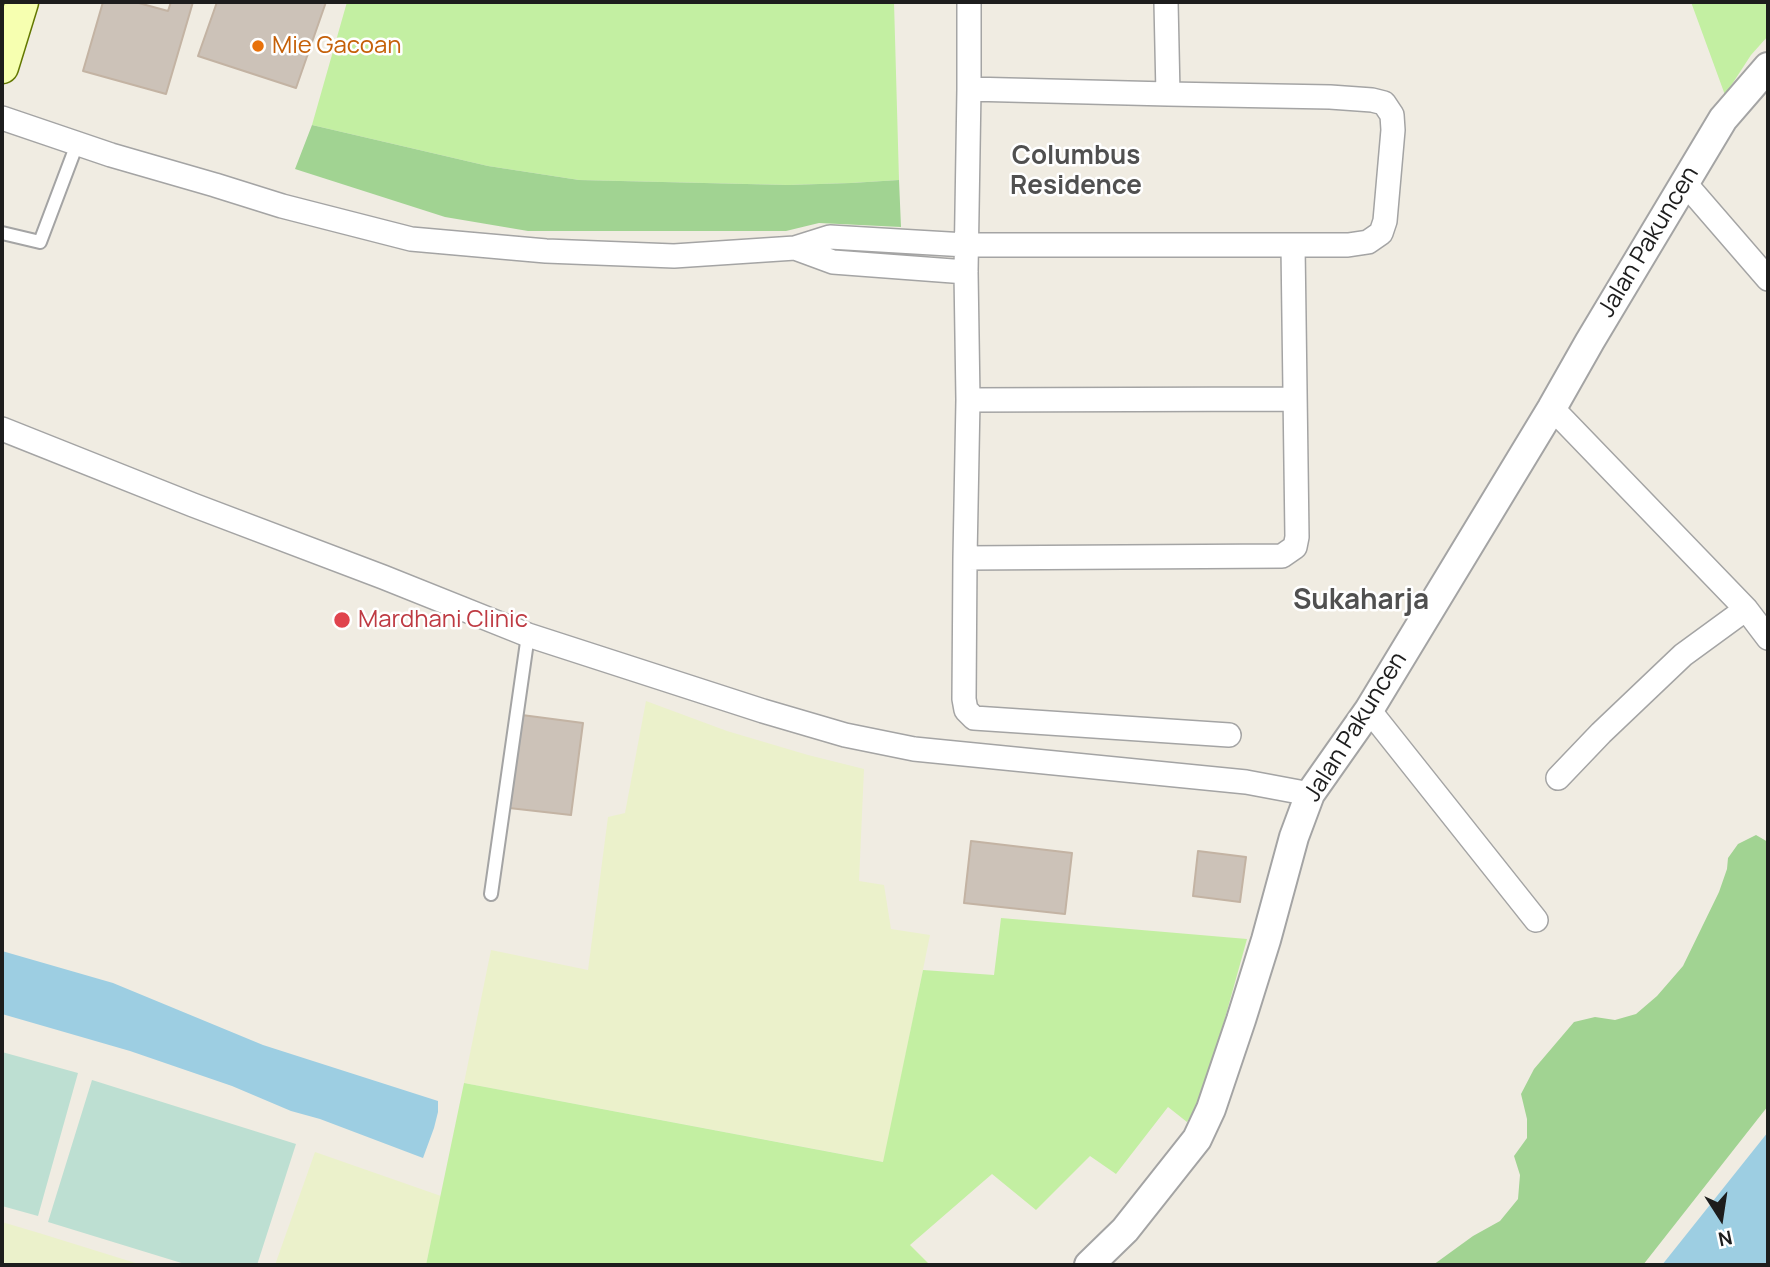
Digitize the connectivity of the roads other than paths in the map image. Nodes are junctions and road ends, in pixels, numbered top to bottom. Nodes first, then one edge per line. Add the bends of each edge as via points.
1 (22, 2) edge
2 (969, 2) edge
3 (1166, 2) edge
4 (2, 67) edge
5 (1768, 67) edge
6 (969, 89) junction
7 (1168, 94) junction
8 (2, 118) edge
9 (77, 144) junction
10 (1684, 183) junction
11 (2, 233) edge
12 (966, 245) junction
13 (1293, 246) junction
14 (795, 248) junction
15 (966, 272) junction
16 (1768, 279) edge
17 (968, 400) junction
18 (1294, 400) junction
19 (1552, 408) junction
20 (2, 429) edge
21 (965, 558) junction
22 (1746, 609) junction
23 (528, 635) junction
24 (1768, 638) edge
25 (1369, 710) junction
26 (1229, 735) dead end
27 (1558, 778) dead end
28 (1311, 794) junction
29 (491, 894) dead end
30 (1536, 920) dead end
31 (1089, 1265) edge

1 - 4 main road
2 - 6 street
3 - 7 street
5 - 10 street, Jalan Pakuncen via 1723,120
6 - 7 street
6 - 12 street
7 - 13 street via 1330,97 1384,103 1392,115 1393,130 1381,233 1368,242 1348,246
8 - 9 street
9 - 11 lane via 40,242
9 - 14 street via 282,206 411,239 674,256
10 - 16 street
10 - 19 street, Jalan Pakuncen
12 - 13 street
12 - 14 street via 830,237
12 - 15 street
13 - 18 street
14 - 15 street via 833,261
15 - 17 street
17 - 18 street
17 - 21 street
18 - 21 street via 1297,537 1294,547 1282,556
19 - 22 street
19 - 25 street, Jalan Pakuncen
20 - 23 street
21 - 26 street via 964,699 974,718
22 - 24 street
22 - 27 street via 1683,655
23 - 28 street via 763,711 902,747 1245,782
23 - 29 lane
25 - 28 street, Jalan Pakuncen
25 - 30 street
28 - 31 street, Jalan Pakuncen via 1294,836 1212,1109 1197,1139 1125,1230

